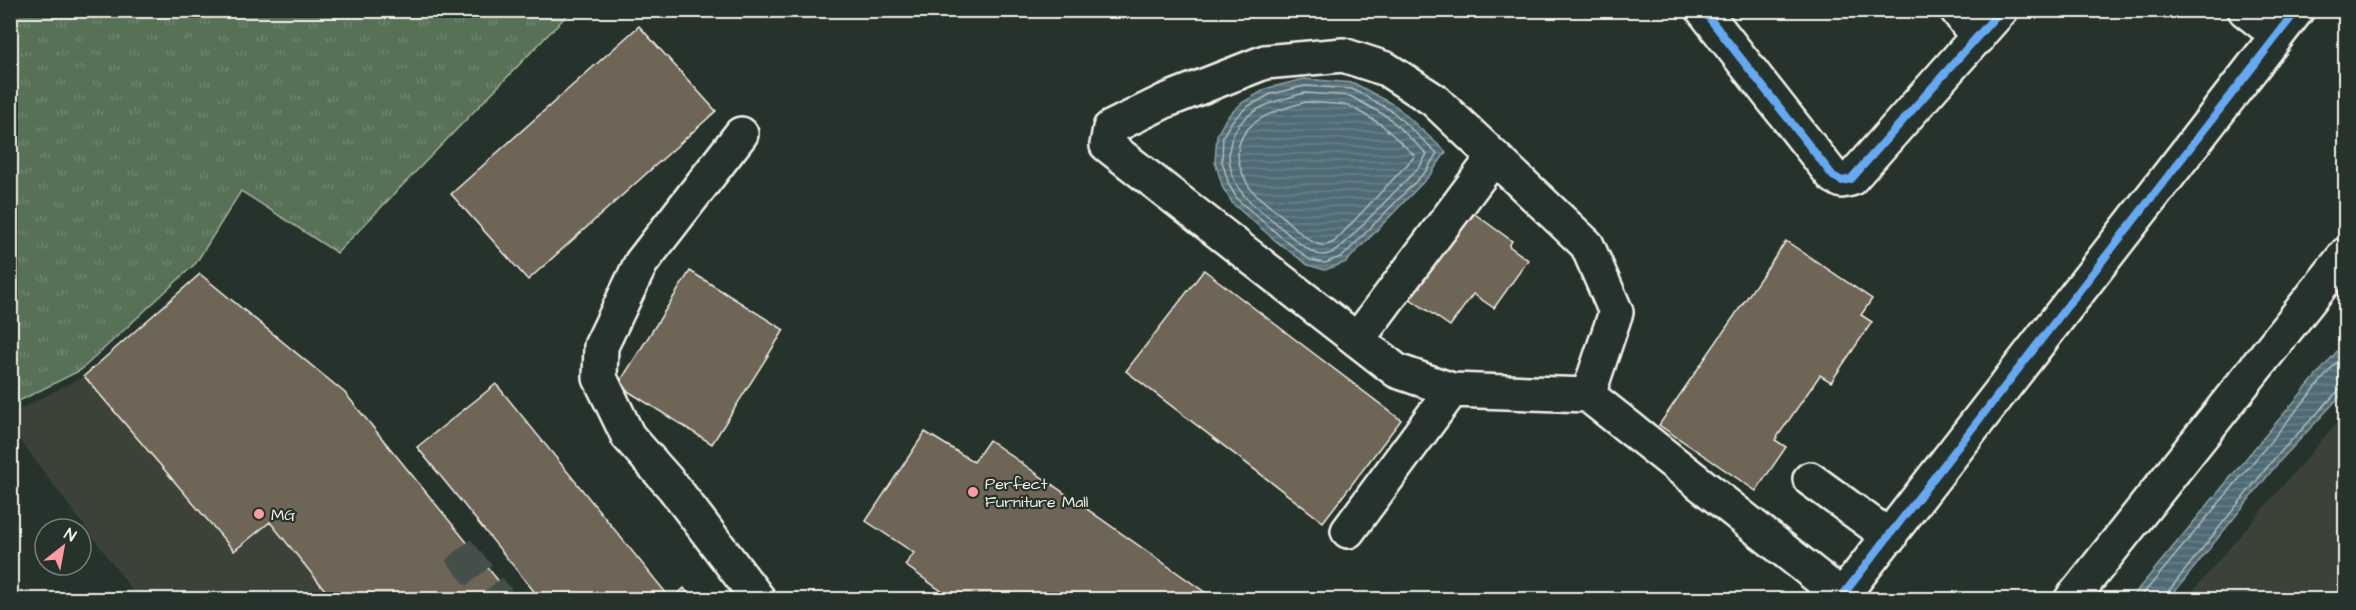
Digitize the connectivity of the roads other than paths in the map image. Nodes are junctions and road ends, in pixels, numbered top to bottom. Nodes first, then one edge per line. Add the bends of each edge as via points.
1 (1703, 10) edge
2 (1957, 10) edge
3 (2001, 10) edge
4 (2245, 10) edge
5 (2287, 23) edge
6 (1978, 38) junction
7 (741, 134) dead end
8 (1494, 157) junction
9 (2346, 254) edge
10 (1357, 340) junction
11 (1452, 390) junction
12 (1588, 395) junction
13 (1810, 479) dead end
14 (1348, 531) dead end
15 (1890, 537) junction
16 (1843, 598) edge
17 (759, 600) edge
18 (2071, 600) edge

1 - 6 street via 1833,176 1842,181 1851,179
2 - 6 street
3 - 6 street
4 - 5 street
5 - 15 street
7 - 17 street via 641,262 601,346 600,378 628,436 674,488
8 - 10 street
8 - 10 street via 1434,100 1386,69 1342,55 1265,62 1165,101 1110,128 1107,145
8 - 12 street via 1587,245 1616,312
9 - 18 street
10 - 11 street via 1396,370
11 - 12 street
11 - 14 street
12 - 16 street
13 - 15 street
15 - 16 street

